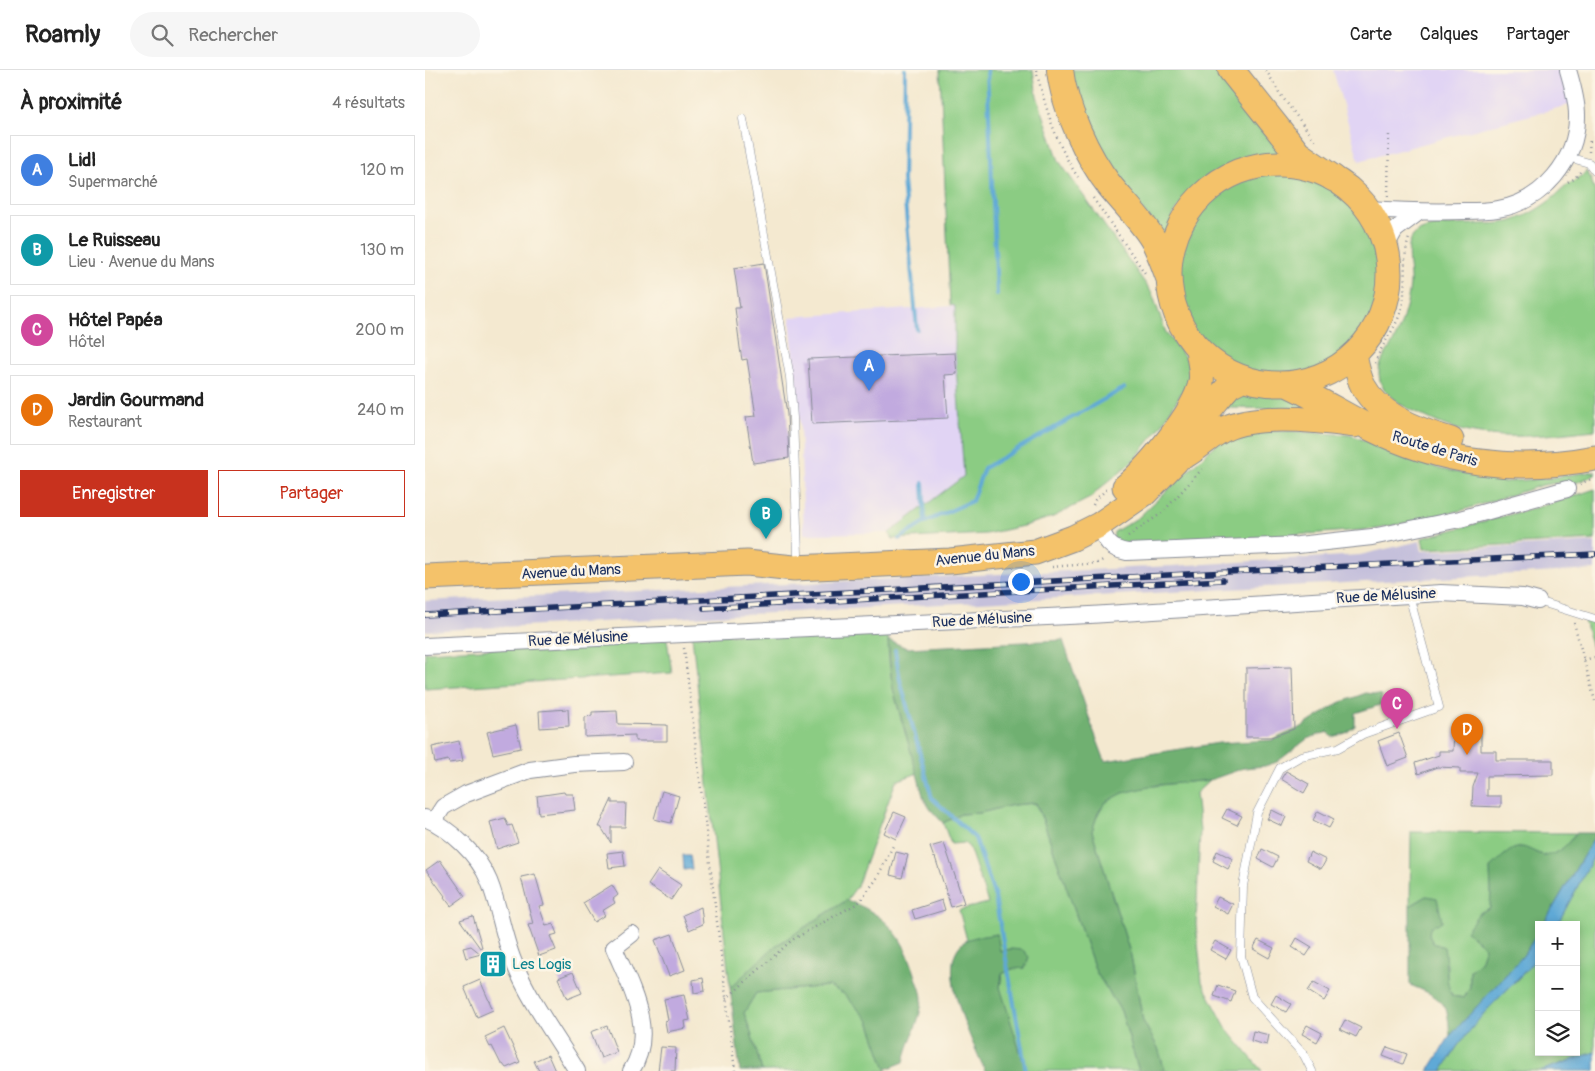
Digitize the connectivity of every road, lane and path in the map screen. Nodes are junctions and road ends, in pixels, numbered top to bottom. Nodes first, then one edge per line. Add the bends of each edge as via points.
1 (1060, 70) edge
2 (1231, 70) edge
3 (1265, 70) edge
4 (1568, 70) edge
5 (743, 119) dead end
6 (1389, 132) dead end
7 (1321, 148) dead end
8 (1568, 157) junction
9 (1595, 171) edge
10 (1333, 178) junction
11 (1380, 210) junction
12 (1419, 212) junction
13 (1402, 224) junction
14 (1386, 246) junction
15 (1168, 275) junction
16 (1198, 348) junction
17 (1364, 359) junction
18 (1244, 378) junction
19 (1287, 384) junction
20 (1370, 427) junction
21 (1595, 444) edge
22 (1595, 458) edge
23 (1176, 461) junction
24 (1567, 489) dead end
25 (1099, 525) junction
26 (798, 554) junction
27 (747, 563) junction
28 (425, 577) edge
29 (1409, 595) junction
30 (1538, 601) joint
31 (1571, 612) junction
32 (1595, 619) edge
33 (682, 634) junction
34 (425, 646) edge
35 (1595, 657) edge
36 (1584, 660) junction
37 (1595, 701) edge
38 (624, 762) dead end
39 (429, 820) edge
40 (893, 846) dead end
41 (632, 934) dead end
42 (726, 999) junction
43 (577, 1071) edge
44 (631, 1071) edge
45 (735, 1071) edge
46 (1312, 1071) edge

1 - 15 highway via 1076,127 1092,159 1155,242
2 - 10 highway via 1298,154
3 - 7 path
4 - 8 street via 1577,114 1575,138
5 - 26 lane via 790,377
6 - 11 path via 1388,202
8 - 9 lane via 1589,163
8 - 12 street via 1542,189 1515,204 1499,209
10 - 11 main road
10 - 15 main road via 1294,164 1260,165 1225,177 1197,199 1182,220 1173,241
11 - 12 street
11 - 14 main road via 1379,228
12 - 13 street
13 - 14 street
13 - 17 path via 1411,234 1405,248 1405,291 1401,311 1377,356
14 - 17 main road via 1389,284 1385,305 1371,334
15 - 16 main road via 1176,313
16 - 18 main road via 1217,365
16 - 26 main road, Avenue du Mans via 1201,381 1198,393 1177,428 1141,474 1091,511 1041,533 1010,540
17 - 19 main road via 1319,377
17 - 21 main road, Route de Paris via 1362,384 1379,407 1441,437 1488,448 1545,449
18 - 19 main road
18 - 23 main road, Avenue du Mans via 1222,394
19 - 20 main road, Route de Paris
20 - 22 main road, Route de Paris via 1457,459 1487,464 1545,465
20 - 23 main road via 1315,419 1238,423
23 - 25 main road, Avenue du Mans via 1145,493
24 - 25 street via 1460,519 1333,542 1127,552 1111,546
25 - 27 main road, Avenue du Mans via 1035,552 1019,554 950,561 794,568
26 - 27 main road, Avenue du Mans
27 - 28 main road, Avenue du Mans
29 - 30 street, Rue de Mélusine via 1473,594
29 - 33 street, Rue de Mélusine via 1089,615
29 - 46 lane via 1439,707 1363,734 1338,748 1301,756 1281,768 1257,813 1243,886 1241,956 1253,997 1304,1055
30 - 31 lane
31 - 32 lane
31 - 36 path
33 - 34 street, Rue de Mélusine
33 - 42 path
35 - 36 path
36 - 37 path
38 - 39 street via 529,770 466,794 443,807
39 - 43 street via 458,839 489,879 515,965 530,997
40 - 42 path via 876,880 858,903 793,940
41 - 44 street via 614,948 640,1011 641,1044 637,1063
42 - 45 path

